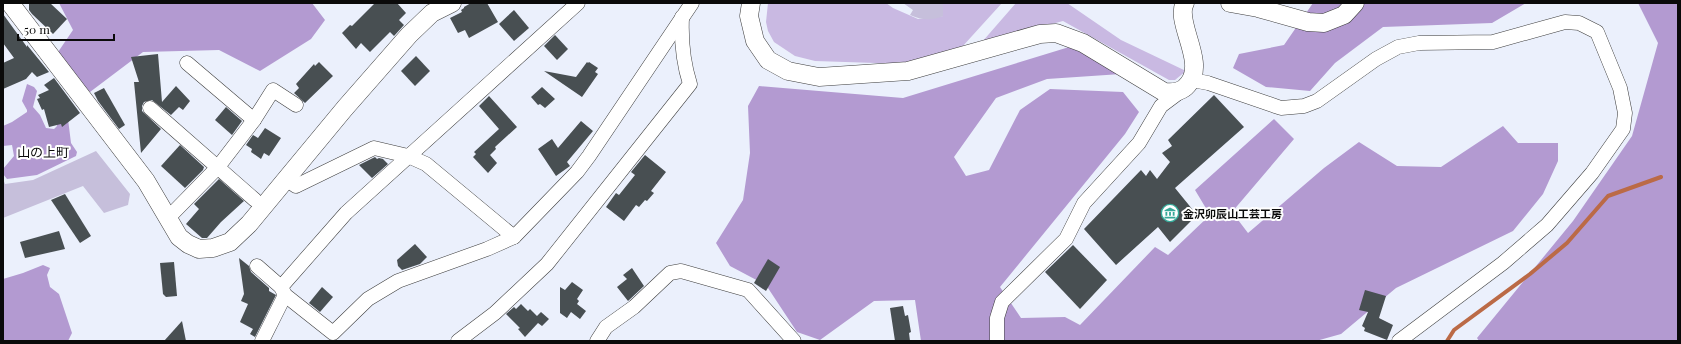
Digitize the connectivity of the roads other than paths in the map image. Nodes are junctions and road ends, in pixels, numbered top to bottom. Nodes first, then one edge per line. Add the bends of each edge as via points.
1 (10, 3) edge
2 (452, 3) edge
3 (578, 3) edge
4 (692, 3) edge
5 (751, 3) edge
6 (1184, 3) edge
7 (1230, 3) edge
8 (1355, 3) edge
9 (430, 8) edge
10 (682, 16) junction
11 (187, 63) dead end
12 (1186, 85) junction
13 (296, 105) dead end
14 (150, 108) dead end
15 (254, 120) junction
16 (408, 156) junction
17 (218, 166) junction
18 (286, 180) junction
19 (255, 200) dead end
20 (168, 218) junction
21 (514, 237) junction
22 (257, 266) dead end
23 (283, 291) junction
24 (332, 337) edge
25 (262, 341) edge
26 (458, 341) edge
27 (597, 341) edge
28 (794, 341) edge
29 (997, 341) edge
30 (1399, 341) edge

1 - 20 street via 146,181
2 - 9 street
3 - 16 street
4 - 10 street
5 - 12 street via 749,16 754,41 768,60 788,71 819,77 908,71 1040,34 1056,33 1083,42 1164,92 1173,93
6 - 12 street via 1182,16 1194,67
7 - 8 street via 1308,22 1324,23 1344,14
9 - 18 street
10 - 21 street via 577,172
10 - 26 street via 684,63 690,84 546,264 495,313
11 - 15 street
12 - 29 street via 1161,106 1139,143 1084,203 1066,239 1002,302 997,318
12 - 30 street via 1208,83 1281,108 1304,106 1317,101 1376,59 1398,47 1419,43 1493,42 1565,22 1579,23 1597,32 1620,88 1625,113 1623,129 1592,173 1547,225 1503,263
13 - 15 street via 273,90
14 - 17 street
15 - 17 street
16 - 18 street via 374,148 296,186
16 - 21 street via 426,164
16 - 23 street via 346,213
17 - 19 street
17 - 20 street
18 - 20 street via 230,242 213,248 199,249 188,244 179,237
21 - 24 street via 398,281 368,299
22 - 23 street
23 - 24 street
23 - 25 street
27 - 28 street via 606,327 634,307 670,273 681,272 748,290

